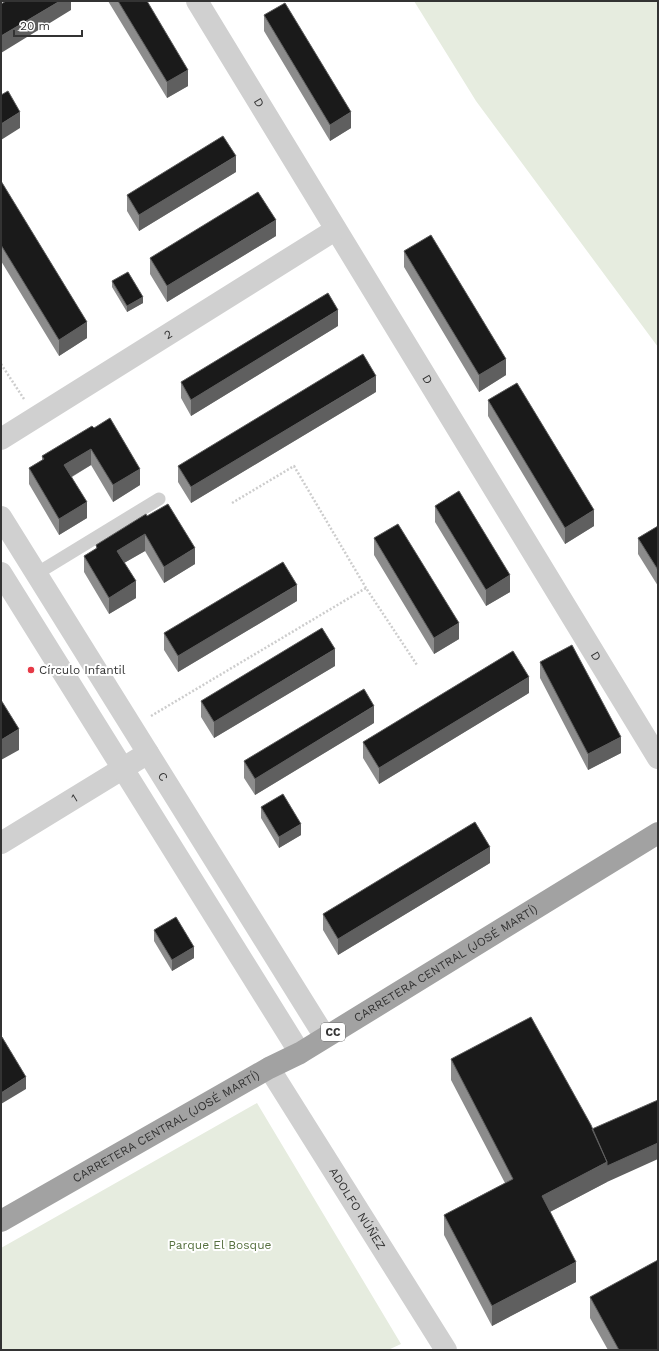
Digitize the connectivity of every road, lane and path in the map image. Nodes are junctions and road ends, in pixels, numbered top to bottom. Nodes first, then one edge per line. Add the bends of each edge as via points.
1 (197, 1) edge
2 (335, 230) junction
3 (1, 364) edge
4 (35, 416) junction
5 (1, 439) edge
6 (159, 499) dead end
7 (232, 502) dead end
8 (1, 517) edge
9 (1, 573) edge
10 (36, 574) junction
11 (366, 588) junction
12 (417, 665) dead end
13 (132, 727) junction
14 (148, 753) junction
15 (658, 758) edge
16 (123, 768) junction
17 (658, 833) edge
18 (1, 843) edge
19 (325, 1037) junction
20 (300, 1052) junction
21 (269, 1068) junction
22 (1, 1221) edge
23 (446, 1350) edge

1 - 2 street, D
2 - 4 street, 2
2 - 15 street, D
3 - 4 path
4 - 5 street, 2
6 - 10 lane
7 - 11 path via 294,466
8 - 10 street, C
9 - 16 street
10 - 13 street, C
11 - 12 path
11 - 13 path
13 - 14 street, C
14 - 16 street, 1
14 - 19 street, C
16 - 18 street, 1
16 - 20 street
17 - 19 highway, CARRETERA CENTRAL (JOSÉ MARTÍ) / CC
19 - 20 highway, CARRETERA CENTRAL (JOSÉ MARTÍ) / CC
20 - 21 highway, CARRETERA CENTRAL (JOSÉ MARTÍ) / CC
21 - 22 highway, CARRETERA CENTRAL (JOSÉ MARTÍ) / CC
21 - 23 street, ADOLFO NÚÑEZ

